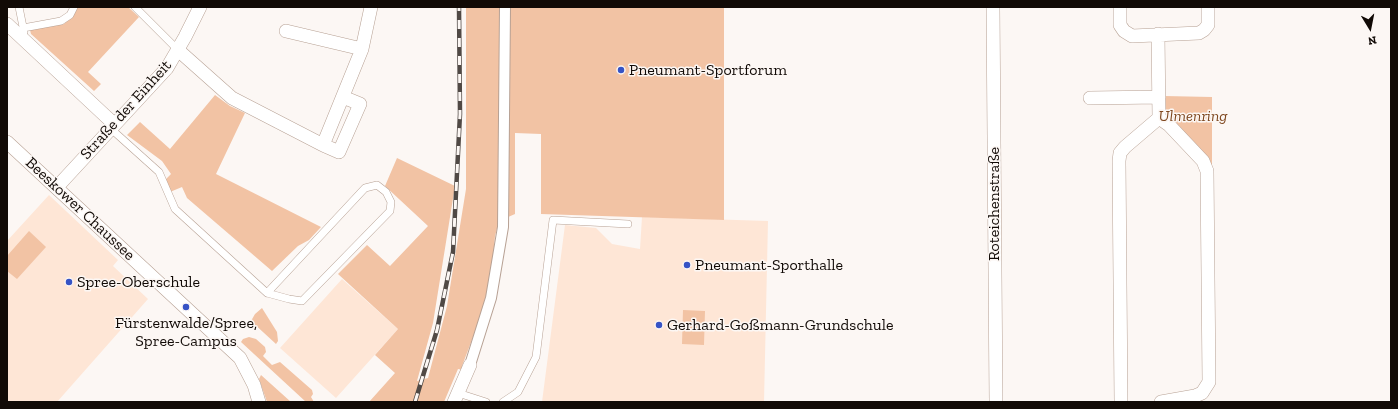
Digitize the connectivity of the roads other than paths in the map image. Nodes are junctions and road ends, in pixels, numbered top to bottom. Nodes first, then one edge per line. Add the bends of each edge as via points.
1 (19, 7) edge
2 (74, 7) edge
3 (135, 7) edge
4 (200, 7) edge
5 (371, 7) edge
6 (505, 7) edge
7 (993, 7) edge
8 (1120, 7) edge
9 (1208, 7) edge
10 (7, 24) edge
11 (23, 28) junction
12 (286, 31) dead end
13 (1158, 34) junction
14 (26, 42) junction
15 (362, 49) junction
16 (178, 50) junction
17 (343, 97) junction
18 (1159, 97) junction
19 (1090, 98) dead end
20 (1159, 118) junction
21 (112, 126) junction
22 (7, 142) edge
23 (323, 145) junction
24 (57, 187) junction
25 (628, 224) dead end
26 (267, 293) junction
27 (470, 365) joint
28 (456, 397) edge
29 (259, 402) edge
30 (486, 402) edge
31 (503, 402) edge
32 (996, 402) edge
33 (1121, 402) edge
34 (1161, 402) edge

1 - 11 lane
2 - 11 lane via 70,15 61,21
3 - 16 lane
4 - 16 street, Straße der Einheit
5 - 15 street
6 - 27 street via 503,227 492,298
7 - 32 street, Roteichenstraße
8 - 13 street via 1120,25 1124,31 1132,36
9 - 13 street via 1208,25 1204,30
10 - 14 street
11 - 14 lane
12 - 15 street
13 - 18 street
14 - 21 street
15 - 17 street
16 - 21 street, Straße der Einheit via 166,68
16 - 23 street via 232,98
17 - 23 street
17 - 23 street via 360,104 339,152
18 - 19 street
18 - 20 street
20 - 33 street via 1120,153
20 - 34 street via 1203,161 1207,171 1209,382 1202,393 1195,396
21 - 24 street, Straße der Einheit
21 - 26 lane via 159,172 175,209
22 - 24 street, Beeskower Chaussee
24 - 29 street, Beeskower Chaussee via 240,358 254,385
25 - 31 lane via 553,220 536,357 518,392
26 - 26 lane via 302,301 390,211 392,202 386,192 377,185 365,188
27 - 28 street
28 - 30 lane

